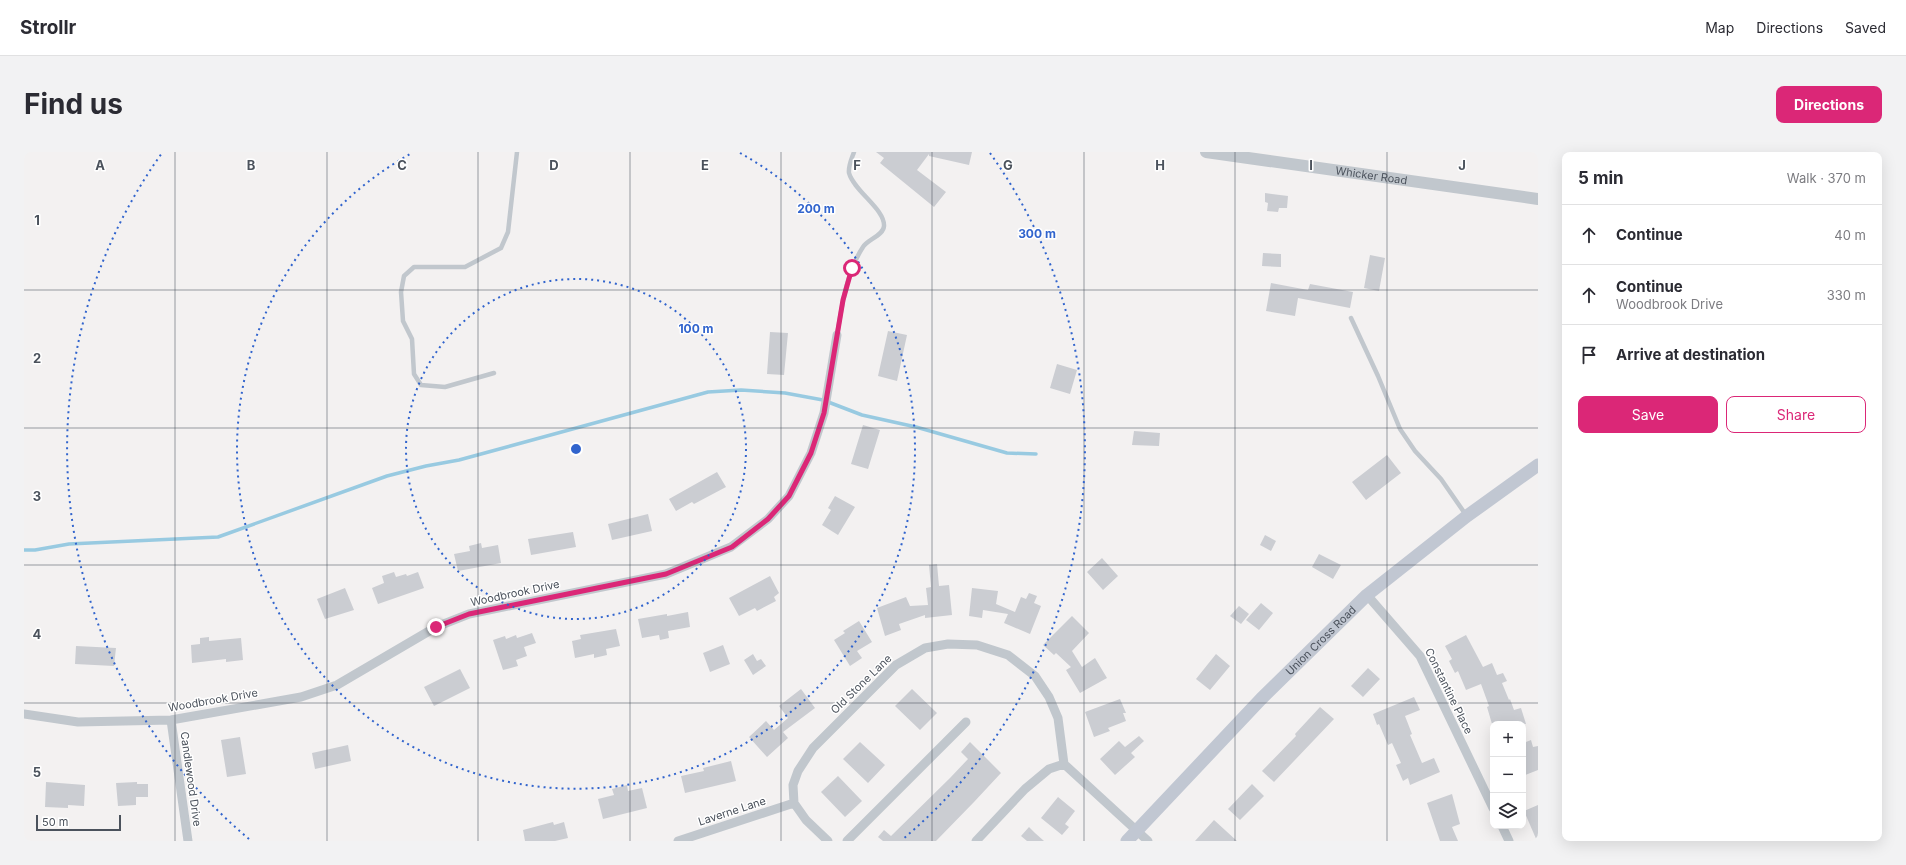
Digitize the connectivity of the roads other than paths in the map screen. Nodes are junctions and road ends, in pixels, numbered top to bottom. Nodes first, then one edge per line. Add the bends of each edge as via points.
1 (518, 152) edge
2 (854, 152) edge
3 (1206, 152) edge
4 (1538, 199) edge
5 (1351, 318) dead end
6 (836, 336) joint
7 (494, 373) dead end
8 (1538, 465) edge
9 (1467, 516) junction
10 (1367, 595) junction
11 (24, 714) edge
12 (171, 720) junction
13 (966, 722) dead end
14 (1064, 764) junction
15 (1490, 802) edge
16 (794, 803) junction
17 (1503, 829) edge
18 (1137, 830) junction
19 (188, 841) edge
20 (678, 841) edge
21 (828, 841) edge
22 (848, 841) edge
23 (976, 841) edge
24 (1127, 841) edge
25 (1148, 841) edge
26 (1509, 841) edge

1 - 7 lane via 508,232 501,248 465,267 414,267 404,276 401,292 403,321 412,339 414,374 421,385 445,387
2 - 6 lane via 849,172 853,181 882,217 885,225 884,229 864,246 852,268
3 - 4 street, Whicker Road
5 - 9 lane via 1400,429 1414,451 1441,479
6 - 12 street, Woodbrook Drive via 824,413 811,453 789,496 768,519 732,547 666,574 469,614 436,627 337,685 300,697
8 - 9 main road, Union Cross Road
9 - 10 main road, Union Cross Road
10 - 15 street, Constantine Place via 1420,656
10 - 18 main road, Union Cross Road via 1261,699
11 - 12 street, Woodbrook Drive via 78,722
12 - 19 street, Candlewood Drive
13 - 22 street
14 - 16 street, Old Stone Lane via 1058,718 1050,697 1035,676 1008,655 978,645 948,644 926,648 896,665 852,707 814,748 798,772 793,785
14 - 18 street
14 - 23 street via 1049,769 1024,789
16 - 20 street, Laverne Lane
16 - 21 street via 806,820
17 - 26 street
18 - 24 main road, Union Cross Road
18 - 25 street

